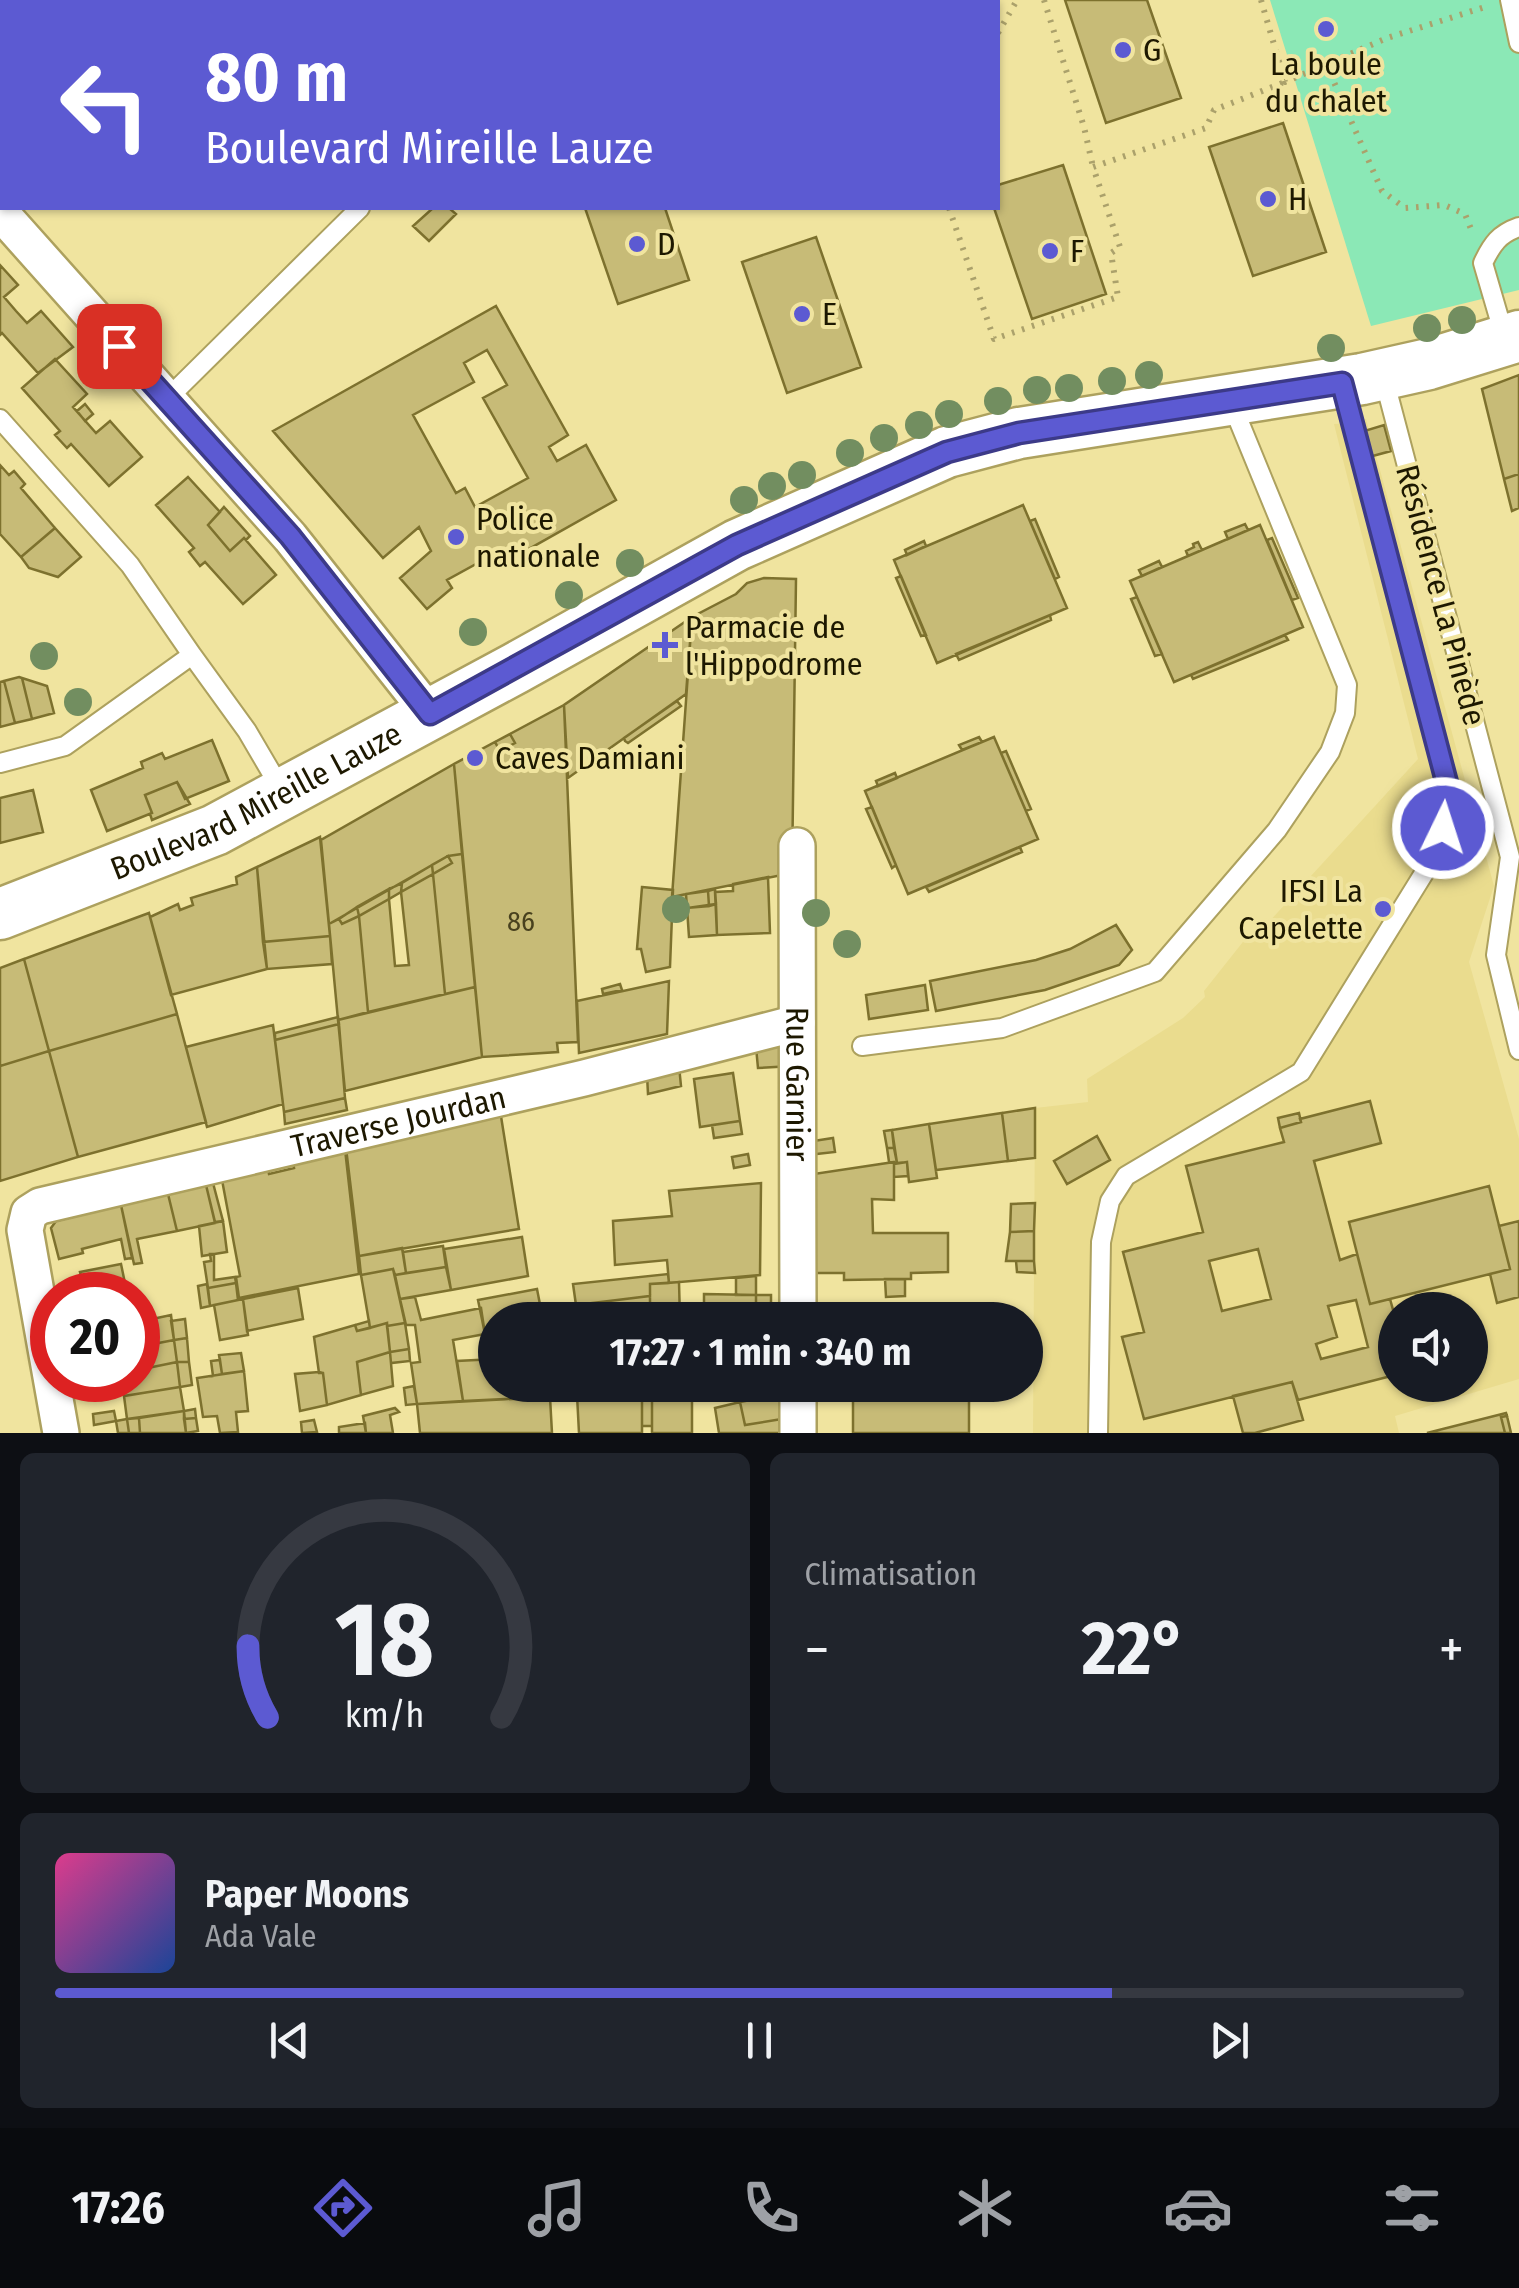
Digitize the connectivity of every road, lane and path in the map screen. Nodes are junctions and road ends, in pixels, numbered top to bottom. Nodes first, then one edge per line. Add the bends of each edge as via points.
1 (1017, 0) edge
2 (1044, 0) edge
3 (1261, 0) edge
4 (1510, 0) edge
5 (1491, 6) dead end
6 (1000, 30) edge
7 (1519, 43) edge
8 (1326, 64) junction
9 (1285, 82) junction
10 (1093, 167) junction
11 (358, 210) edge
12 (950, 210) edge
13 (0, 212) edge
14 (1519, 227) edge
15 (1483, 263) junction
16 (1512, 338) edge
17 (1362, 379) junction
18 (166, 400) junction
19 (1230, 401) junction
20 (0, 419) edge
21 (192, 655) junction
22 (430, 714) junction
23 (0, 763) edge
24 (284, 794) junction
25 (796, 846) dead end
26 (0, 914) edge
27 (797, 1023) junction
28 (862, 1046) dead end
29 (1519, 1050) edge
30 (14, 1246) edge
31 (798, 1302) edge
32 (798, 1402) edge
33 (61, 1433) edge
34 (798, 1433) edge
35 (1098, 1433) edge

1 - 6 path
2 - 10 path
3 - 9 path
4 - 7 lane
5 - 8 path
8 - 9 path
8 - 15 path via 1382,191 1405,208 1444,205 1465,214
9 - 10 path via 1214,110 1206,128
10 - 12 path via 1120,247 1111,253 1118,297 994,339
11 - 18 lane
13 - 18 street
14 - 15 lane via 1492,244
15 - 16 lane
16 - 17 street, Boulevard Mireille Lauze
17 - 19 street, Boulevard Mireille Lauze
17 - 29 lane, Résidence La Pinède via 1510,857 1496,955
17 - 35 lane via 1451,799 1434,858 1301,1072 1126,1176 1110,1201 1102,1242
18 - 22 street via 290,536
19 - 22 street, Boulevard Mireille Lauze via 1019,433 947,452 737,545
19 - 28 lane via 1346,685 1345,713 1330,752 1277,830 1155,972 1002,1028
20 - 21 lane via 130,565
21 - 23 lane via 64,746
21 - 24 lane
22 - 24 street, Boulevard Mireille Lauze
24 - 26 street, Boulevard Mireille Lauze via 215,830
25 - 27 street, Rue Garnier
27 - 30 street, Traverse Jourdan via 40,1206
27 - 31 street, Rue Garnier
30 - 33 street
32 - 34 street

